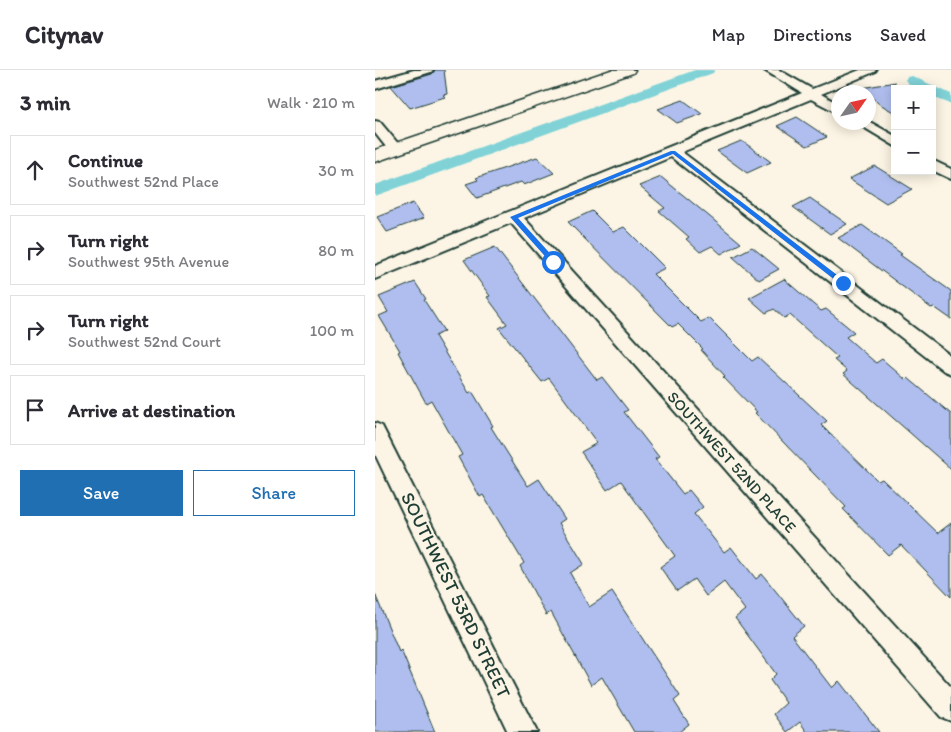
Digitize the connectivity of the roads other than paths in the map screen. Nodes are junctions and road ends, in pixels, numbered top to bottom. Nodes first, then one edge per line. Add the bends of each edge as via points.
1 (427, 70) edge
2 (587, 70) edge
3 (627, 70) edge
4 (770, 70) edge
5 (870, 70) edge
6 (375, 85) edge
7 (811, 94) junction
8 (831, 105) edge
9 (875, 130) edge
10 (382, 138) edge
11 (891, 140) edge
12 (673, 152) junction
13 (375, 156) edge
14 (936, 166) edge
15 (951, 175) edge
16 (514, 217) junction
17 (375, 273) edge
18 (951, 366) edge
19 (375, 432) edge
20 (951, 707) edge
21 (523, 732) edge

1 - 6 street
2 - 10 main road
3 - 10 main road
4 - 7 street
5 - 7 street
7 - 8 street
7 - 12 street
9 - 11 street
10 - 13 main road
12 - 16 street
12 - 18 street
14 - 15 street
16 - 17 street
16 - 20 street, SOUTHWEST 52ND PLACE
19 - 21 street, SOUTHWEST 53RD STREET

